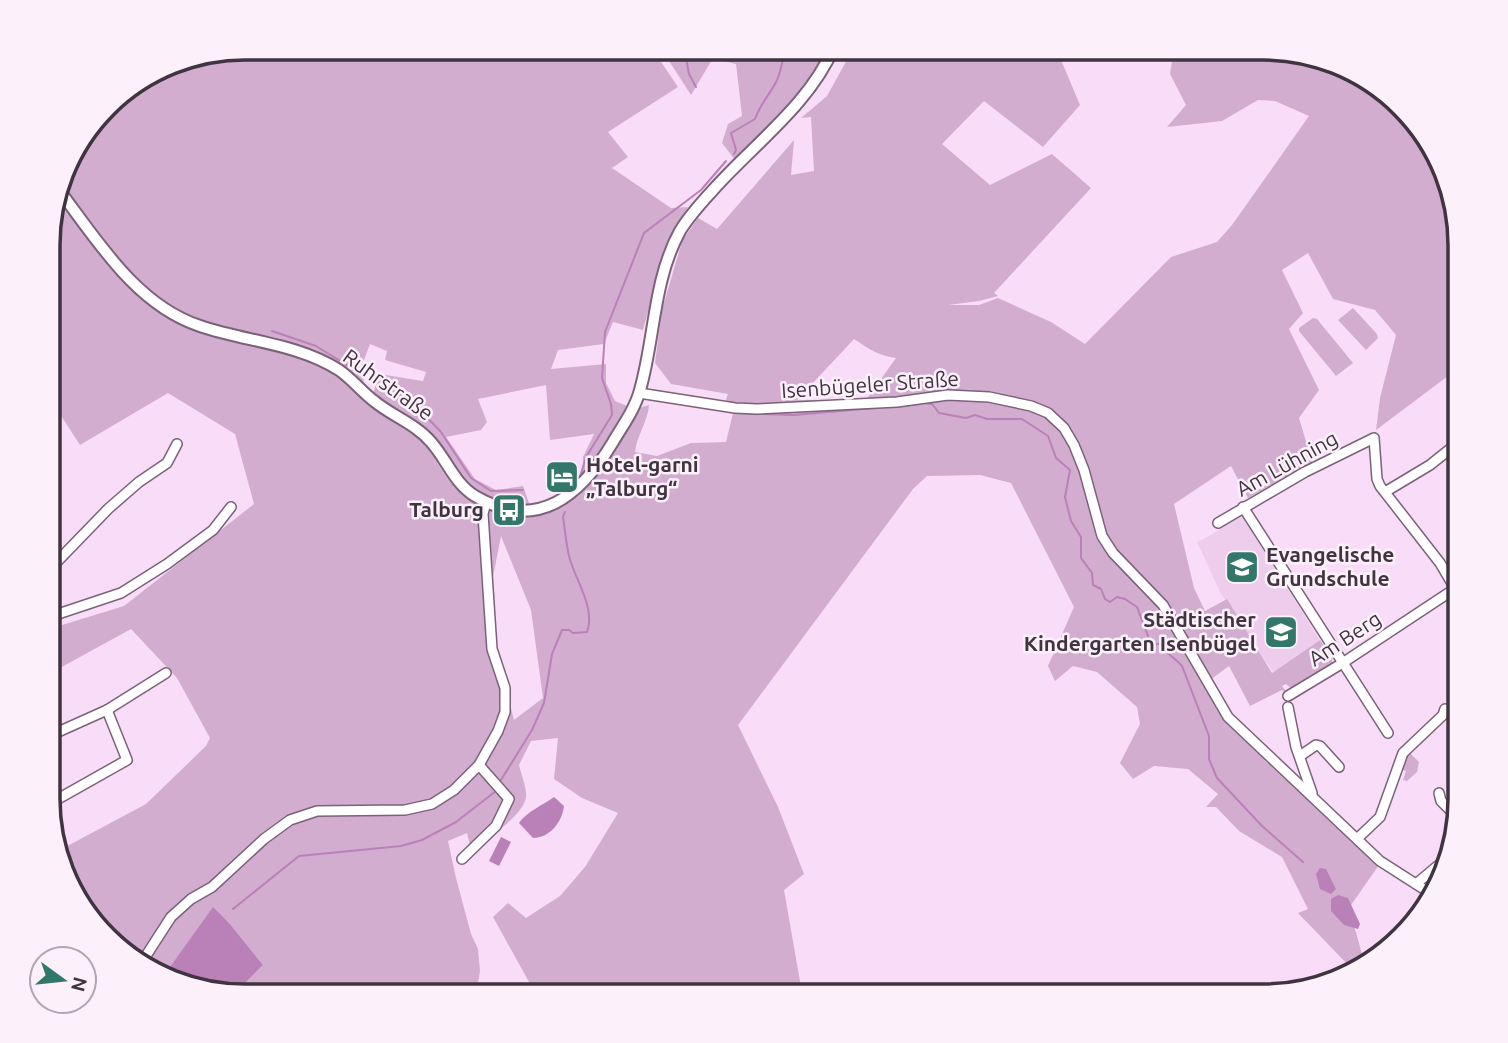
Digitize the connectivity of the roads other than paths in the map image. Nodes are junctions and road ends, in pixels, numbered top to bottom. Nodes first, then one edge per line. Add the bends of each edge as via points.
1 (827, 60) edge
2 (65, 199) edge
3 (639, 393) junction
4 (177, 444) dead end
5 (1448, 450) edge
6 (1385, 492) junction
7 (486, 502) junction
8 (231, 507) dead end
9 (1244, 508) junction
10 (1218, 523) dead end
11 (60, 558) edge
12 (1448, 576) edge
13 (1448, 598) edge
14 (60, 613) edge
15 (1341, 664) junction
16 (166, 673) dead end
17 (1289, 696) dead end
18 (1288, 707) dead end
19 (1445, 709) dead end
20 (107, 710) junction
21 (60, 731) edge
22 (1388, 733) dead end
23 (1300, 756) junction
24 (479, 765) junction
25 (1339, 767) dead end
26 (1439, 793) dead end
27 (1313, 795) junction
28 (60, 798) edge
29 (1448, 808) edge
30 (1358, 838) junction
31 (462, 859) dead end
32 (1434, 869) edge
33 (1416, 884) junction
34 (1424, 889) edge
35 (146, 955) edge

1 - 3 main road, Ruhrstraße via 801,100 735,166 680,231 656,302
2 - 7 main road, Ruhrstraße via 114,263 172,315 199,326 286,346 341,372 374,402 432,442 459,484
3 - 7 main road, Ruhrstraße via 588,478 560,502 521,511
3 - 27 street, Isenbügeler Straße via 757,409 974,396 1048,413 1074,445 1102,536 1113,553 1163,605 1228,717
4 - 11 street via 167,463 108,509
5 - 6 street
6 - 9 street, Am Lühning via 1377,479 1374,438
6 - 12 street
7 - 24 street via 492,649 505,688 505,712
8 - 14 street via 213,530 121,593
9 - 10 street, Am Lühning
9 - 15 street
13 - 15 street, Am Berg
15 - 17 street, Am Berg
15 - 22 street
16 - 20 street
18 - 23 street, Isenbügeler Straße
19 - 30 street via 1404,752 1380,817
20 - 21 street
20 - 28 street via 127,760
23 - 25 street via 1320,746
23 - 27 street, Isenbügeler Straße
24 - 31 street via 509,800 501,820
24 - 35 street via 432,804 405,810 317,811 290,820 171,917
26 - 29 street
27 - 30 street, Isenbügeler Straße
30 - 33 street, Isenbügeler Straße via 1380,861
32 - 33 street
33 - 34 street, Isenbügeler Straße

